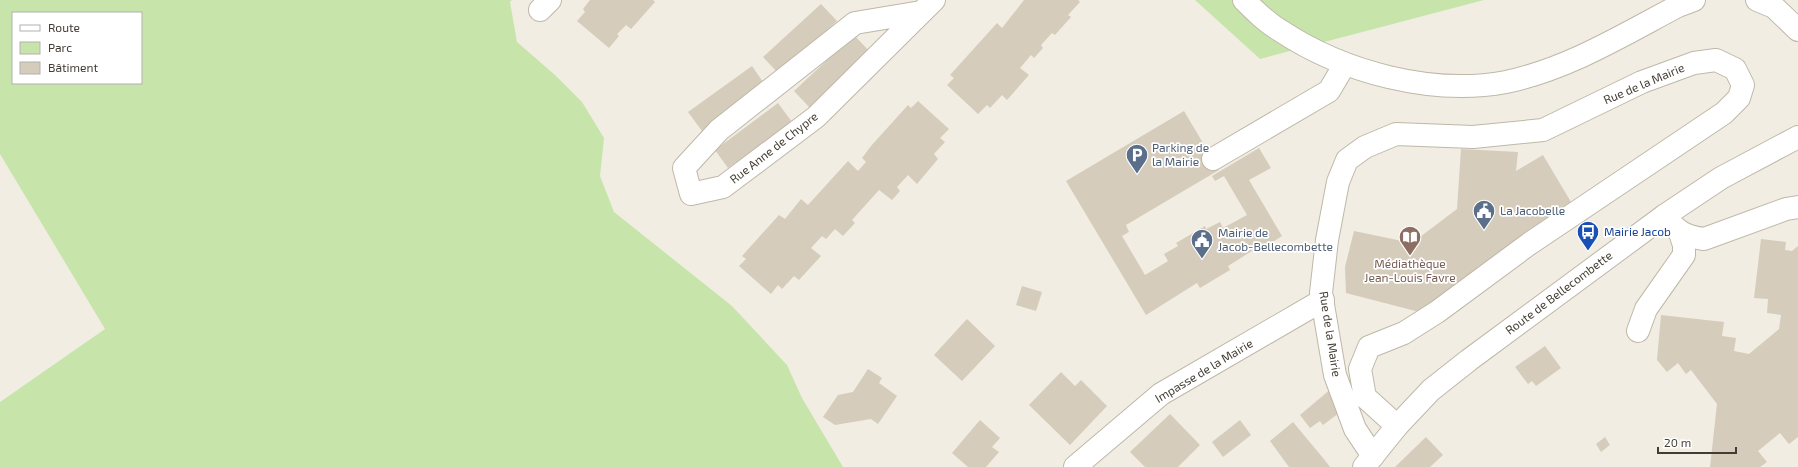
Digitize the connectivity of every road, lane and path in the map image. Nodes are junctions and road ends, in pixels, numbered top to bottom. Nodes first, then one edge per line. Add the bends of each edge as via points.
1 (1244, 0) edge
2 (1694, 0) edge
3 (1757, 0) edge
4 (928, 6) edge
5 (1798, 30) edge
6 (1345, 64) junction
7 (1798, 137) edge
8 (1213, 159) dead end
9 (1798, 207) edge
10 (1664, 216) junction
11 (1680, 233) junction
12 (1323, 300) junction
13 (1638, 331) dead end
14 (1397, 426) junction
15 (1369, 462) edge
16 (1075, 467) edge

1 - 6 street via 1280,31
2 - 6 street via 1574,60 1507,82 1475,86 1430,84 1380,75
3 - 5 street via 1774,7
4 - 4 street, Rue Anne de Chypre via 855,23 719,130 684,168 691,194 723,187 816,117
6 - 8 street via 1329,91
7 - 10 street, Route de Bellecombette via 1721,178
9 - 11 street via 1704,239
10 - 11 street
10 - 14 street, Route de Bellecombette via 1431,390
11 - 13 street via 1684,255 1646,309
12 - 14 street, Rue de la Mairie via 1321,293 1327,240 1338,182 1347,160 1365,147 1396,134 1473,137 1543,130 1642,82 1694,63 1716,60 1735,69 1743,85 1739,98 1724,113 1529,244 1437,312 1404,333 1369,347 1360,369 1365,397
12 - 15 street, Rue de la Mairie via 1335,375
12 - 16 street, Impasse de la Mairie via 1161,394
14 - 15 street, Route de Bellecombette

